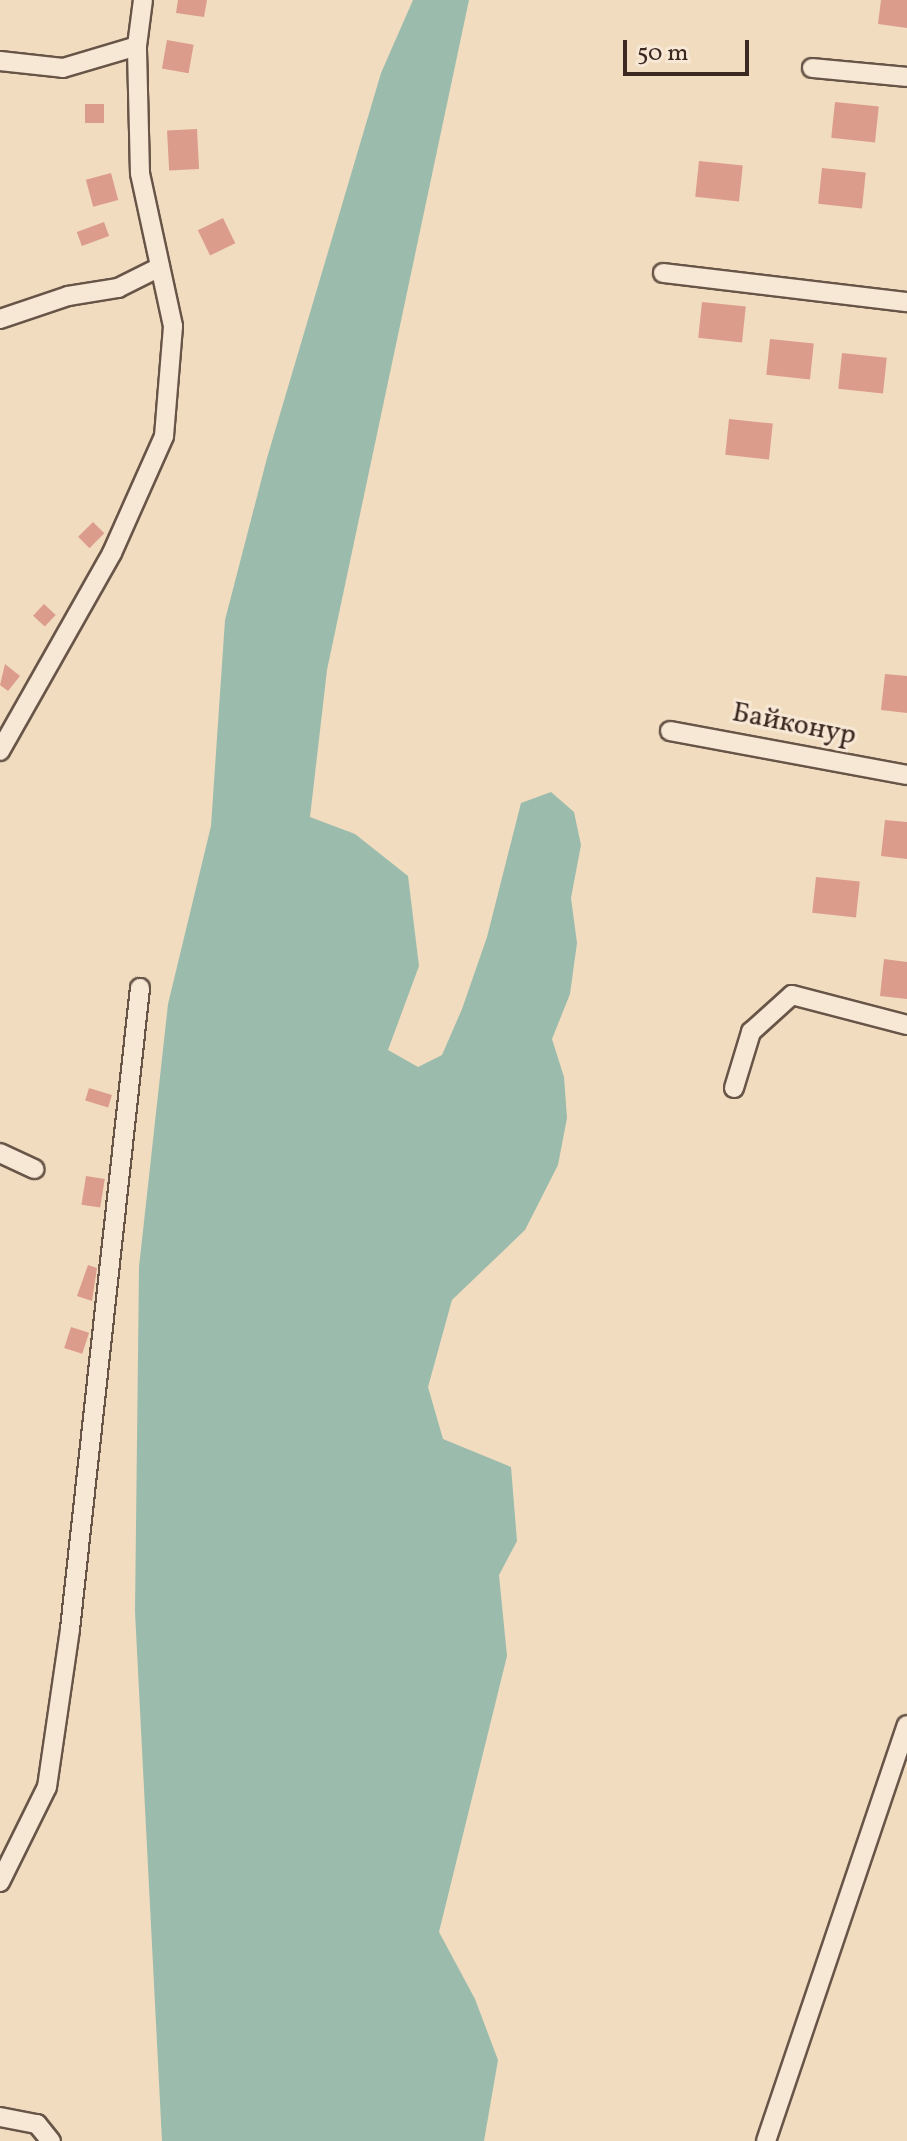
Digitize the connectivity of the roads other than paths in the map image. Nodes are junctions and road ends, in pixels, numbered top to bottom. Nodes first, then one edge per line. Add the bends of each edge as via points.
1 (143, 0) edge
2 (137, 46) junction
3 (0, 61) edge
4 (812, 68) dead end
5 (907, 77) edge
6 (160, 267) junction
7 (663, 273) dead end
8 (907, 302) edge
9 (0, 319) edge
10 (670, 731) dead end
11 (0, 751) edge
12 (907, 775) edge
13 (140, 988) dead end
14 (907, 1025) edge
15 (734, 1088) dead end
16 (0, 1153) edge
17 (35, 1169) dead end
18 (907, 1725) edge
19 (0, 1882) edge
20 (0, 2117) edge
21 (51, 2141) edge
22 (766, 2141) edge

1 - 2 street
2 - 3 street via 63,68
2 - 6 street via 140,173
4 - 5 street
6 - 9 street via 118,288 68,296
6 - 11 street via 173,326 164,436 112,553
7 - 8 street
10 - 12 street, Байконур
13 - 19 street via 70,1629 47,1787
14 - 15 street via 792,995 751,1032
16 - 17 street
18 - 22 street
20 - 21 street via 37,2124

